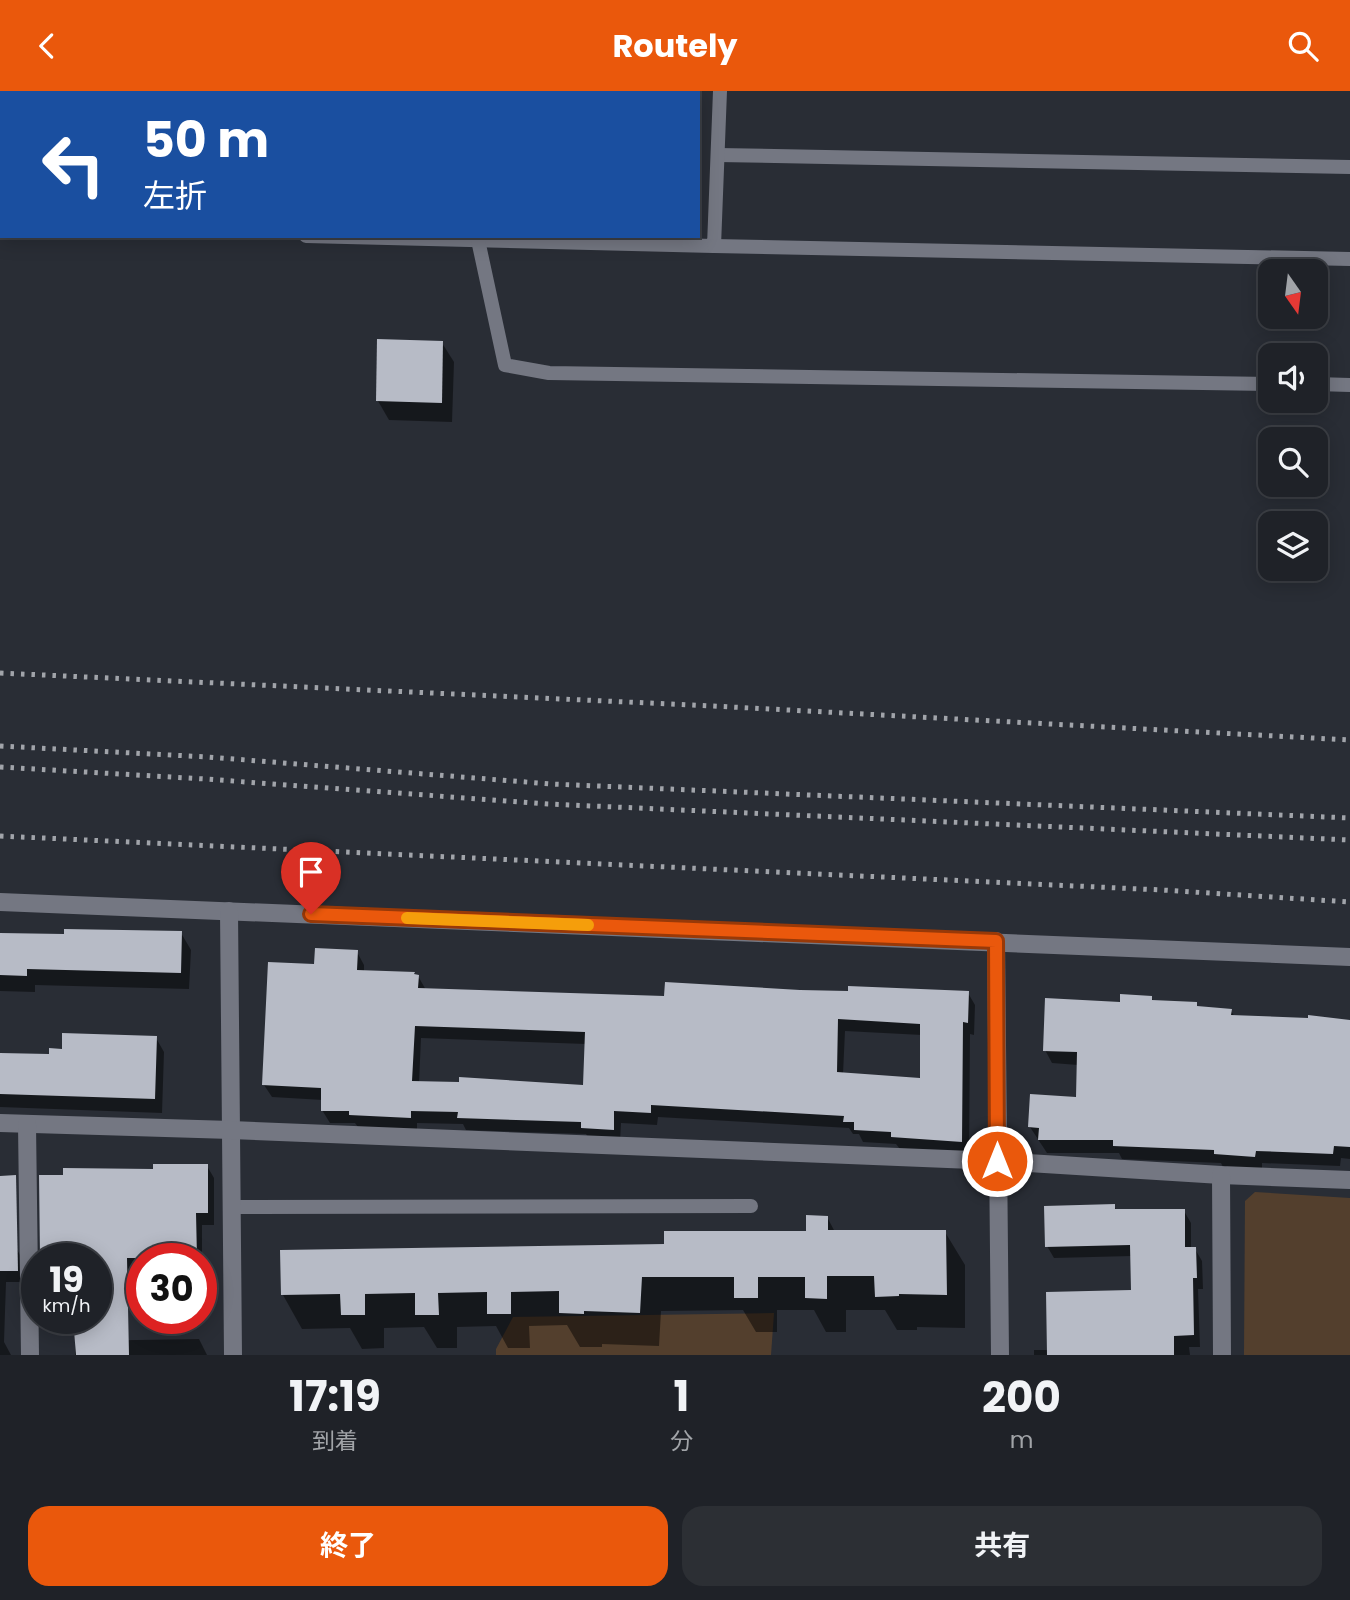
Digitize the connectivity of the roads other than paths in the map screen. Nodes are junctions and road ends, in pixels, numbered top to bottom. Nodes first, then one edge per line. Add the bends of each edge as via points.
1 (720, 91) edge
2 (718, 155) junction
3 (1350, 167) edge
4 (392, 238) edge
5 (478, 240) junction
6 (714, 246) junction
7 (1350, 259) edge
8 (1258, 384) edge
9 (1328, 384) edge
10 (1350, 385) edge
11 (0, 902) edge
12 (229, 911) junction
13 (996, 941) junction
14 (1350, 957) edge
15 (0, 1123) edge
16 (27, 1124) junction
17 (231, 1130) junction
18 (997, 1161) junction
19 (1221, 1175) junction
20 (1350, 1180) edge
21 (751, 1206) dead end
22 (231, 1207) junction
23 (30, 1355) edge
24 (233, 1355) edge
25 (1000, 1355) edge
26 (1222, 1355) edge

1 - 2 lane
2 - 3 lane
2 - 6 lane
4 - 5 lane
5 - 6 lane
5 - 8 lane via 505,365 549,373
6 - 7 lane
9 - 10 lane
11 - 12 street
12 - 13 street
12 - 17 street
13 - 14 street
13 - 18 street
15 - 16 street
16 - 17 street
16 - 23 street
17 - 18 street
17 - 22 street
18 - 19 street
18 - 25 street
19 - 20 street
19 - 26 street
21 - 22 lane
22 - 24 street

